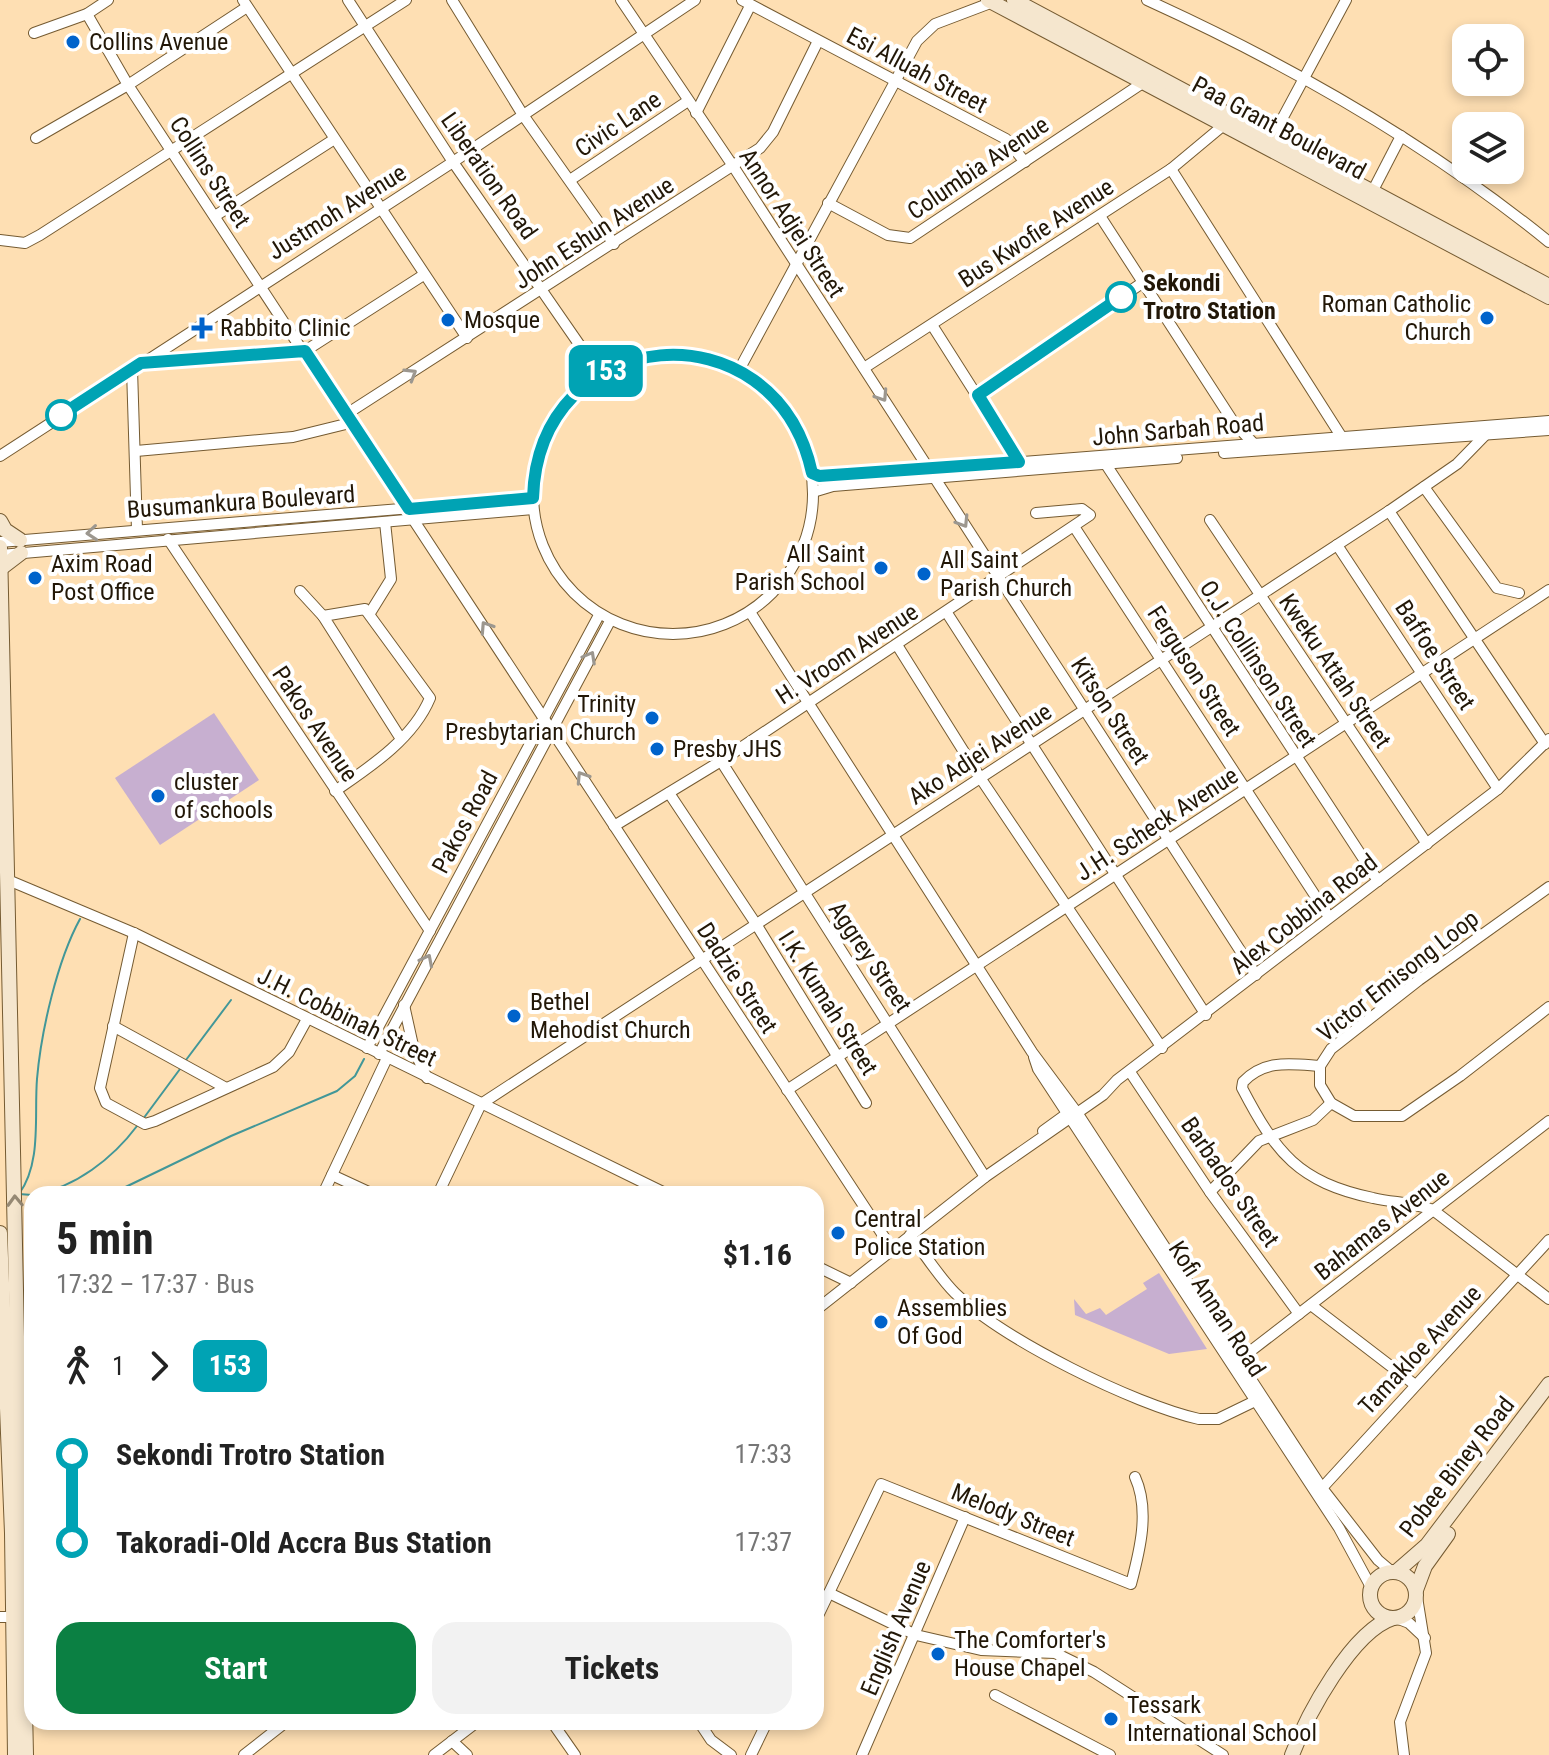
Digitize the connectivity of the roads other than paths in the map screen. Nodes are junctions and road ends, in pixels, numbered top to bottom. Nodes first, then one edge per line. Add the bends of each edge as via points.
1 (108, 0) edge
2 (348, 0) edge
3 (406, 0) edge
4 (452, 0) edge
5 (621, 0) edge
6 (695, 0) edge
7 (1014, 0) edge
8 (1147, 0) edge
9 (1346, 0) edge
10 (990, 1) edge
11 (746, 3) edge
12 (245, 4) edge
13 (87, 14) junction
14 (365, 26) junction
15 (34, 33) dead end
16 (644, 34) junction
17 (818, 41) junction
18 (1100, 51) junction
19 (292, 73) junction
20 (1304, 79) junction
21 (1144, 82) junction
22 (895, 83) junction
23 (128, 85) junction
24 (688, 101) junction
25 (696, 113) junction
26 (523, 115) junction
27 (1225, 124) junction
28 (1273, 136) junction
29 (1401, 136) junction
30 (36, 138) dead end
31 (333, 140) junction
32 (172, 151) junction
33 (453, 162) junction
34 (1025, 162) junction
35 (733, 166) junction
36 (1171, 169) junction
37 (570, 180) junction
38 (1370, 194) junction
39 (828, 203) junction
40 (378, 209) junction
41 (215, 216) junction
42 (1100, 216) junction
43 (0, 240) edge
44 (1549, 242) edge
45 (614, 244) junction
46 (795, 266) junction
47 (422, 276) junction
48 (1145, 281) junction
49 (260, 284) junction
50 (1549, 286) edge
51 (544, 289) junction
52 (1549, 297) edge
53 (932, 325) junction
54 (467, 338) junction
55 (305, 351) junction
56 (137, 366) junction
57 (864, 368) junction
58 (739, 370) junction
59 (599, 373) junction
60 (978, 395) junction
61 (348, 419) junction
62 (1549, 421) edge
63 (1234, 423) junction
64 (1549, 430) edge
65 (1490, 431) junction
66 (1341, 436) junction
67 (1254, 444) junction
68 (1222, 447) junction
69 (136, 451) junction
70 (0, 456) edge
71 (1019, 462) junction
72 (1107, 466) junction
73 (928, 469) junction
74 (812, 473) junction
75 (936, 478) junction
76 (1424, 487) junction
77 (813, 492) junction
78 (533, 503) junction
79 (409, 509) junction
80 (1389, 511) junction
81 (1036, 513) dead end
82 (416, 520) junction
83 (1210, 520) dead end
84 (0, 521) edge
85 (385, 522) junction
86 (1075, 528) junction
87 (137, 530) junction
88 (168, 539) junction
89 (0, 544) edge
90 (1337, 545) junction
91 (20, 546) junction
92 (0, 555) edge
93 (0, 569) edge
94 (997, 576) junction
95 (1549, 590) edge
96 (300, 591) dead end
97 (1519, 593) dead end
98 (1259, 594) junction
99 (750, 612) junction
100 (370, 613) junction
101 (947, 613) junction
102 (599, 615) junction
103 (323, 616) junction
104 (610, 621) junction
105 (1209, 626) junction
106 (1476, 639) junction
107 (897, 645) junction
108 (1162, 658) junction
109 (1423, 673) junction
110 (1, 683) edge
111 (528, 692) junction
112 (555, 696) junction
113 (808, 703) junction
114 (1085, 708) junction
115 (543, 716) junction
116 (1345, 725) junction
117 (550, 727) junction
118 (401, 739) junction
119 (1547, 742) edge
120 (1033, 743) junction
121 (1295, 757) junction
122 (721, 761) junction
123 (981, 779) junction
124 (1247, 789) junction
125 (1498, 789) junction
126 (335, 791) junction
127 (669, 793) junction
128 (614, 826) junction
129 (893, 835) junction
130 (1168, 840) junction
131 (1427, 844) junction
132 (1116, 874) junction
133 (8, 880) junction
134 (1378, 881) junction
135 (1549, 887) edge
136 (804, 894) junction
137 (1067, 907) junction
138 (1329, 917) junction
139 (756, 924) junction
140 (430, 931) junction
141 (134, 933) junction
142 (702, 961) junction
143 (978, 966) junction
144 (1256, 975) junction
145 (404, 1005) junction
146 (1549, 1007) edge
147 (1206, 1015) junction
148 (306, 1021) junction
149 (890, 1021) junction
150 (113, 1026) junction
151 (367, 1048) junction
152 (1162, 1048) junction
153 (836, 1055) junction
154 (383, 1056) junction
155 (1320, 1066) junction
156 (1130, 1072) junction
157 (427, 1078) junction
158 (226, 1088) junction
159 (787, 1090) junction
160 (866, 1103) dead end
161 (1331, 1103) junction
162 (481, 1104) junction
163 (1073, 1114) junction
164 (1549, 1121) edge
165 (1268, 1137) junction
166 (332, 1175) junction
167 (985, 1177) junction
168 (327, 1186) edge
169 (356, 1186) edge
170 (442, 1186) edge
171 (650, 1186) edge
172 (1210, 1192) junction
173 (1433, 1210) junction
174 (0, 1233) edge
175 (910, 1235) junction
176 (1549, 1240) edge
177 (892, 1249) junction
178 (824, 1270) edge
179 (1518, 1274) junction
180 (851, 1283) junction
181 (1549, 1299) edge
182 (824, 1304) edge
183 (1311, 1305) junction
184 (1299, 1314) junction
185 (24, 1340) edge
186 (1239, 1360) junction
187 (1414, 1384) junction
188 (1549, 1384) edge
189 (1549, 1399) edge
190 (1253, 1402) junction
191 (1135, 1477) dead end
192 (1322, 1488) junction
193 (965, 1517) junction
194 (1394, 1572) junction
195 (829, 1593) junction
196 (1371, 1594) junction
197 (1417, 1594) junction
198 (824, 1603) edge
199 (6, 1617) edge
200 (1395, 1618) junction
201 (916, 1635) junction
202 (1364, 1636) junction
203 (1426, 1640) junction
204 (995, 1695) dead end
205 (26, 1730) edge
206 (276, 1730) edge
207 (466, 1730) edge
208 (558, 1730) edge
209 (704, 1730) edge
210 (763, 1730) edge
211 (452, 1741) junction
212 (1096, 1752) edge
213 (15, 1755) edge
214 (26, 1755) edge
215 (244, 1755) edge
216 (434, 1755) edge
217 (467, 1755) edge
218 (575, 1755) edge
219 (731, 1755) edge
220 (751, 1755) edge
221 (862, 1755) edge
222 (1110, 1755) edge
223 (1223, 1755) edge
224 (1292, 1755) edge
225 (1404, 1755) edge

1 - 13 street
2 - 14 street, Liberation Road
3 - 14 street
4 - 26 street
5 - 16 street, Annor Adjei Street
6 - 16 street, Justmoh Avenue
7 - 18 main road, Paa Grant Boulevard
8 - 20 street
9 - 20 street
10 - 18 main road, Paa Grant Boulevard
10 - 22 street via 925,30
11 - 17 street, Esi Alluah Street
11 - 25 street
12 - 19 street
12 - 23 street
13 - 15 street
13 - 23 street, Collins Street
14 - 19 street
14 - 33 street, Liberation Road
16 - 24 street, Annor Adjei Street
16 - 26 street, Justmoh Avenue
17 - 22 street, Esi Alluah Street
17 - 35 street, John Eshun Avenue via 768,141
18 - 21 main road, Paa Grant Boulevard
18 - 28 main road, Paa Grant Boulevard
19 - 31 street
19 - 32 street
20 - 28 street
20 - 29 street
21 - 27 main road, Paa Grant Boulevard
21 - 34 street, Columbia Avenue
22 - 34 street, Esi Alluah Street via 1006,139
22 - 39 street
23 - 30 street
23 - 32 street, Collins Street
24 - 25 street, Annor Adjei Street
24 - 37 street, Civic Lane
25 - 35 street, Annor Adjei Street
26 - 33 street, Justmoh Avenue
26 - 37 street
27 - 36 street, Bus Kwofie Avenue
27 - 38 main road, Paa Grant Boulevard
28 - 38 main road, Paa Grant Boulevard
29 - 38 street
29 - 44 street via 1466,176
31 - 40 street
31 - 41 street
32 - 41 street, Collins Street
32 - 43 street via 25,243
33 - 40 street, Justmoh Avenue
33 - 51 street, Liberation Road
34 - 39 street, Columbia Avenue via 904,239
35 - 45 street, John Eshun Avenue
35 - 46 street, Annor Adjei Street
36 - 42 street, Bus Kwofie Avenue
36 - 66 street
37 - 45 street
38 - 50 main road, Paa Grant Boulevard
38 - 52 main road, Paa Grant Boulevard
39 - 46 street
40 - 47 street
40 - 49 street, Justmoh Avenue
41 - 49 street, Collins Street
42 - 48 street
42 - 53 street, Bus Kwofie Avenue
45 - 51 street, John Eshun Avenue
46 - 57 street, Annor Adjei Street
46 - 58 street
47 - 54 street
47 - 55 street
48 - 60 street
48 - 63 street
49 - 55 street, Collins Street
49 - 56 street, Justmoh Avenue
51 - 54 street, John Eshun Avenue
51 - 59 street, Liberation Road
53 - 57 street, Bus Kwofie Avenue
53 - 60 street
61 -> 54 street, John Eshun Avenue
55 - 56 street
55 - 61 street, Collins Street
56 - 69 street
56 - 70 street, Justmoh Avenue
57 -> 73 street, Annor Adjei Street
58 - 59 street via 705,357 669,353 632,359
58 - 74 street via 783,406 798,430
59 - 78 street via 568,399 546,431 534,469
60 - 71 street
61 - 69 street, John Eshun Avenue via 293,437
61 - 79 street, Collins Street
62 - 65 street, John Sarbah Road
63 - 67 street
63 - 68 street
64 - 65 street, John Sarbah Road
65 - 66 street, John Sarbah Road
65 - 72 street, John Sarbah Road
65 - 76 street, Ako Adjei Avenue
66 - 67 street, John Sarbah Road
67 - 68 street, John Sarbah Road
68 - 71 street, John Sarbah Road
69 - 87 street
71 - 73 street, John Sarbah Road
72 - 75 street, John Sarbah Road
72 - 105 street, O.J. Collinson Street
73 - 74 street, John Sarbah Road via 829,477
73 - 75 street, Kitson Street
74 - 77 street
75 - 77 street, John Sarbah Road
75 -> 94 street, Kitson Street
76 - 80 street, Ako Adjei Avenue
76 - 97 street via 1497,588
77 - 99 street via 800,554 781,585
78 - 79 street, Busumankura Boulevard
78 - 82 street, Busumankura Boulevard
78 - 102 street via 544,550 567,586
79 - 82 street, Collins Street
79 - 87 street, Busumankura Boulevard
80 - 90 street, Ako Adjei Avenue
80 - 106 street
81 - 86 street via 1088,511 1088,519
82 - 85 street, Busumankura Boulevard
111 -> 82 street
83 - 98 street, Kweku Attah Street
84 - 91 main road
85 - 88 street, Busumankura Boulevard
85 - 100 street via 391,579
86 - 94 street, H. Vroom Avenue
86 - 108 street, Ferguson Street
87 -> 91 street, Busumankura Boulevard
88 - 91 street, Busumankura Boulevard
88 - 126 street, Pakos Avenue
89 - 91 street, Busumankura Boulevard
89 - 92 main road
90 - 98 street, Ako Adjei Avenue
90 - 109 street, Baffoe Street
91 - 92 street, Busumankura Boulevard
91 - 93 main road
92 - 93 main road
93 - 110 main road
94 - 101 street, H. Vroom Avenue
94 - 114 street, Kitson Street
95 - 106 street, J.H. Scheck Avenue
96 - 103 street
98 - 105 street, Ako Adjei Avenue
98 - 116 street, Kweku Attah Street
99 - 104 street via 694,633 662,634
99 - 113 street, Kofi Annan Road
100 - 103 street via 361,608
100 - 118 street via 430,698
101 - 107 street, H. Vroom Avenue
101 - 120 street
102 - 104 street
102 - 112 street, Pakos Road
103 - 118 street
117 -> 104 street, Pakos Road
105 - 108 street, Ako Adjei Avenue
105 - 121 street, O.J. Collinson Street
106 - 109 street, J.H. Scheck Avenue
106 - 119 street
107 - 113 street, H. Vroom Avenue
107 - 123 street
108 - 114 street, Ako Adjei Avenue
108 - 124 street, Ferguson Street
109 - 116 street, J.H. Scheck Avenue
109 - 125 street, Baffoe Street
110 - 133 main road
111 - 112 street
111 - 115 street
112 - 115 street, Pakos Road
113 - 122 street, H. Vroom Avenue
113 - 129 street, Kofi Annan Road
114 - 120 street, Ako Adjei Avenue
114 - 130 street, Kitson Street
115 - 117 street
115 - 140 street, Pakos Road
116 - 121 street, J.H. Scheck Avenue
116 - 131 street, Kweku Attah Street
128 -> 117 street, Dadzie Street
145 -> 117 street, Pakos Road
118 - 126 street
119 - 125 street, Alex Cobbina Road
120 - 123 street, Ako Adjei Avenue
120 - 132 street
121 - 124 street, J.H. Scheck Avenue
121 - 134 street, O.J. Collinson Street
122 - 127 street, H. Vroom Avenue
122 - 136 street, Aggrey Street
123 - 129 street, Ako Adjei Avenue
123 - 137 street
124 - 130 street, J.H. Scheck Avenue
124 - 138 street, Ferguson Street
125 - 131 street, Alex Cobbina Road
126 - 140 street, Pakos Avenue
127 - 128 street, H. Vroom Avenue
127 - 139 street, I.K. Kumah Street
128 - 142 street, Dadzie Street
129 - 136 street, Ako Adjei Avenue
129 - 143 street, Kofi Annan Road
130 - 132 street, J.H. Scheck Avenue
130 - 144 street, Kitson Street
131 - 134 street, Alex Cobbina Road
132 - 137 street, J.H. Scheck Avenue
132 - 147 street
133 - 141 street, J.H. Cobbinah Street
185 -> 133 main road
134 - 138 street, Alex Cobbina Road
135 - 155 street, Victor Emisong Loop via 1419,980 1331,1049
136 - 139 street, Ako Adjei Avenue
136 - 149 street, Aggrey Street
137 - 143 street, J.H. Scheck Avenue
137 - 152 street
138 - 144 street, Alex Cobbina Road
139 - 142 street, Ako Adjei Avenue
139 - 153 street, I.K. Kumah Street
140 - 151 street, Pakos Road
141 - 148 street, J.H. Cobbinah Street
141 - 150 street
142 - 159 street, Dadzie Street
142 - 162 street, Ako Adjei Avenue
143 - 149 street, J.H. Scheck Avenue
143 - 163 street, Kofi Annan Road
144 - 147 street, Alex Cobbina Road
145 - 154 street, Pakos Road
145 - 157 street
146 - 161 street via 1402,1116 1354,1116
147 - 152 street, Alex Cobbina Road
148 - 151 street, J.H. Cobbinah Street
148 - 158 street via 282,1061
149 - 153 street, J.H. Scheck Avenue
149 - 167 street, Aggrey Street
150 - 158 street
150 - 158 street via 101,1097 138,1121 155,1121
151 - 154 street, J.H. Cobbinah Street
152 - 156 street, Alex Cobbina Road
153 - 159 street, J.H. Scheck Avenue
153 - 160 street, I.K. Kumah Street
154 - 157 street, J.H. Cobbinah Street
154 - 166 street, Pakos Road
155 - 161 street, Victor Emisong Loop via 1320,1085
155 - 165 street via 1277,1063 1243,1082
156 - 163 street, Alex Cobbina Road
156 - 172 street, Barbados Street
157 - 162 street, J.H. Cobbinah Street
159 - 177 street, Dadzie Street
161 - 165 street via 1313,1120
162 - 170 street
162 - 171 street, J.H. Cobbinah Street
163 - 167 street, Alex Cobbina Road
163 - 186 street, Kofi Annan Road
163 - 190 street, Kofi Annan Road
164 - 173 street, Bahamas Avenue
165 - 172 street
165 - 173 street via 1286,1158 1329,1186
166 - 168 street, Pakos Road
166 - 169 street
167 - 175 street, Alex Cobbina Road
172 - 184 street, Barbados Street
173 - 179 street
173 - 183 street, Bahamas Avenue
174 - 199 main road
175 - 177 street, Alex Cobbina Road
175 - 190 street via 964,1301 1077,1371 1199,1419 1218,1419
176 - 179 street, Tamakloe Avenue
177 - 180 street, Alex Cobbina Road
178 - 180 street
179 - 181 street
179 - 187 street, Tamakloe Avenue
180 - 182 street, Alex Cobbina Road
183 - 184 street, Bahamas Avenue
183 - 187 street
184 - 186 street, Bahamas Avenue
186 - 192 street, Kofi Annan Road
187 - 192 street, Tamakloe Avenue
188 - 194 main road, Pobee Biney Road via 1427,1545
189 - 197 main road, Pobee Biney Road via 1433,1554
190 - 196 street, Kofi Annan Road via 1339,1528
191 - 193 street, Melody Street via 1142,1532 1131,1584
192 - 194 street, Kofi Annan Road via 1378,1560
193 - 195 street, Melody Street via 881,1484
193 - 201 street, English Avenue
194 - 196 main road via 1379,1576
194 - 197 main road via 1409,1577
195 - 198 street
195 - 201 street
196 - 200 main road via 1378,1612
196 - 202 main road
197 - 200 main road via 1410,1611
197 - 203 street
199 - 213 main road
200 - 202 main road
200 - 203 street via 1409,1623
201 - 221 street, English Avenue
201 - 223 street via 981,1650 1055,1653
202 - 224 main road via 1311,1714
203 - 225 street via 1421,1671 1400,1722
204 - 212 street
205 - 214 main road
206 - 215 street
207 - 211 street
208 - 218 street
209 - 219 street
210 - 220 street
211 - 216 street
211 - 217 street
212 - 222 street

